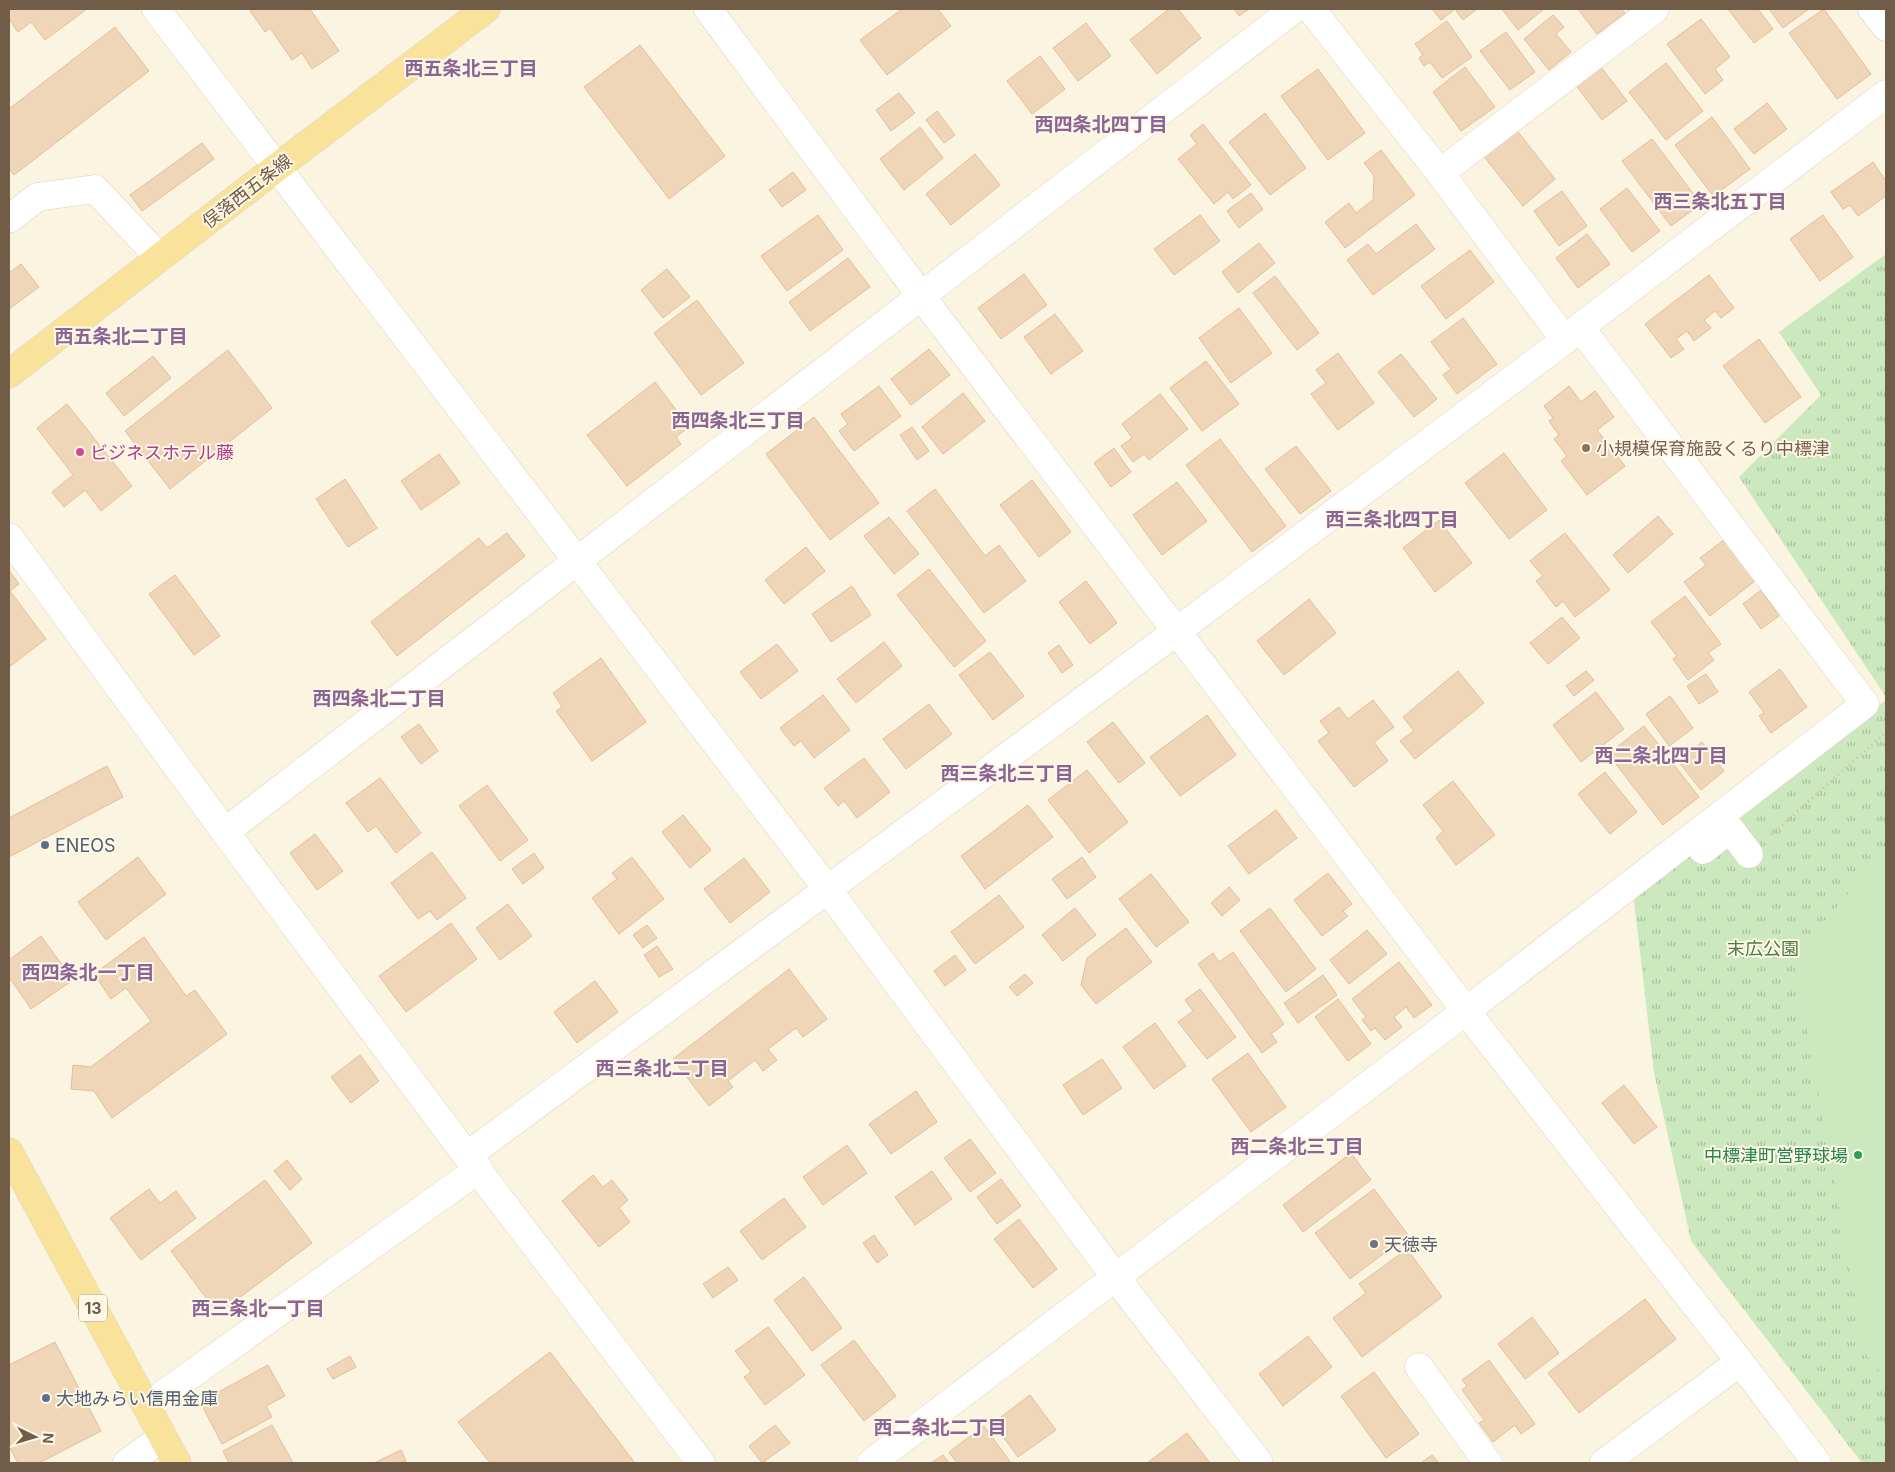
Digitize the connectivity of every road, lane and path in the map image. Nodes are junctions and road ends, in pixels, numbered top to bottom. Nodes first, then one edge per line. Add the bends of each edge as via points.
1 (156, 9) edge
2 (486, 9) edge
3 (708, 9) edge
4 (1294, 9) edge
5 (1311, 9) edge
6 (1656, 9) edge
7 (1872, 9) edge
8 (1886, 27) edge
9 (1886, 94) edge
10 (276, 168) junction
11 (1440, 173) junction
12 (9, 219) edge
13 (160, 258) junction
14 (921, 296) junction
15 (1573, 333) junction
16 (9, 374) edge
17 (9, 537) edge
18 (577, 563) junction
19 (1177, 631) junction
20 (1886, 732) edge
21 (225, 832) junction
22 (1749, 854) joint
23 (828, 890) junction
24 (1471, 1019) junction
25 (9, 1152) edge
26 (473, 1162) junction
27 (1116, 1278) junction
28 (1740, 1362) junction
29 (1419, 1367) dead end
30 (147, 1406) junction
31 (163, 1437) junction
32 (128, 1463) edge
33 (177, 1463) edge
34 (701, 1463) edge
35 (871, 1463) edge
36 (1260, 1463) edge
37 (1488, 1463) edge
38 (1604, 1463) edge
39 (1817, 1463) edge

1 - 10 street
2 - 10 main road, 俣落西五条線
3 - 14 street
4 - 14 street
5 - 11 street
6 - 11 street
7 - 8 street
9 - 15 street
10 - 13 main road, 俣落西五条線
10 - 18 street
11 - 15 street
12 - 13 street via 37,197 95,190
13 - 16 main road, 俣落西五条線
14 - 18 street
14 - 19 street
15 - 19 street
15 - 24 street via 1865,704
17 - 21 street
18 - 21 street
18 - 23 street
19 - 23 street
19 - 24 street
20 - 22 path
21 - 26 street
22 - 24 street via 1730,829
23 - 26 street
23 - 27 street
24 - 27 street
24 - 28 street
25 - 30 main road, 13
26 - 30 street
26 - 34 street
27 - 35 street
27 - 36 street
28 - 38 street
28 - 39 street
29 - 37 street
30 - 31 main road, 13
31 - 32 street
31 - 33 main road, 13

